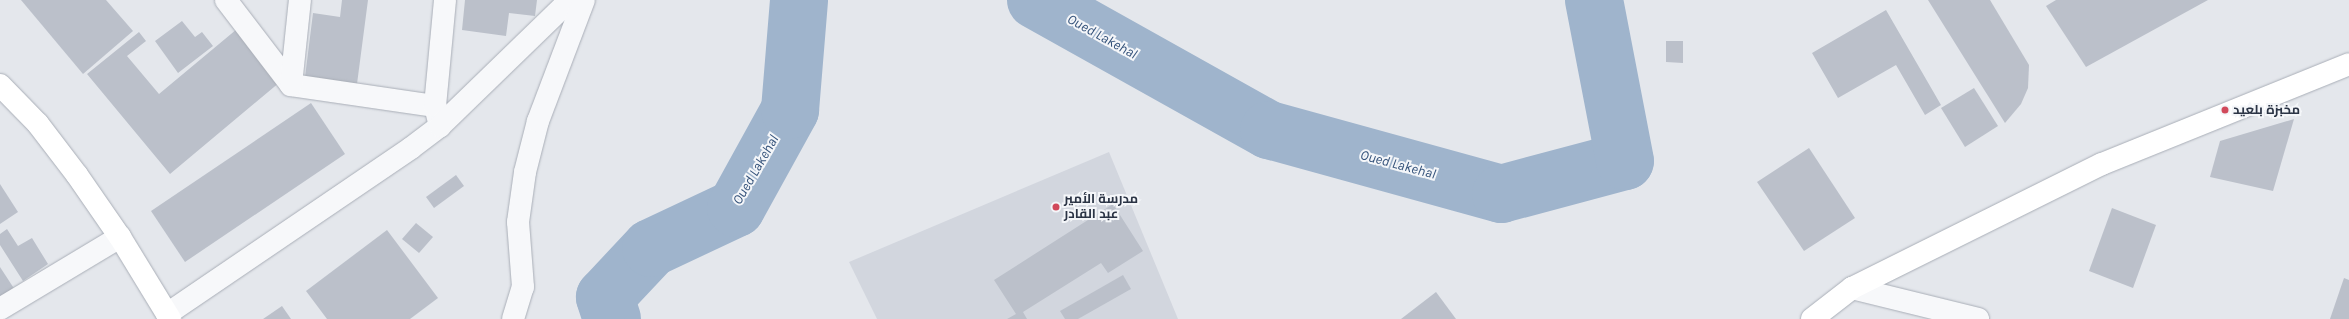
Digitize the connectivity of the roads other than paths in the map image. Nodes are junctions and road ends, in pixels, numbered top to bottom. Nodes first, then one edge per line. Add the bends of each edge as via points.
1 (226, 0) edge
2 (300, 0) edge
3 (445, 0) edge
4 (570, 0) edge
5 (584, 0) edge
6 (2349, 64) edge
7 (0, 85) edge
8 (291, 85) junction
9 (438, 116) junction
10 (120, 237) junction
11 (1852, 288) junction
12 (0, 309) edge
13 (168, 316) edge
14 (513, 319) edge
15 (1812, 319) edge
16 (1978, 319) edge

1 - 8 street
2 - 8 street
3 - 9 street
4 - 9 street
5 - 14 street via 538,121 525,172 518,222 523,287
6 - 11 main road via 2102,164
7 - 10 main road via 42,130
8 - 9 street
9 - 13 street via 411,148
10 - 12 street
10 - 13 main road
11 - 15 main road
11 - 16 street

